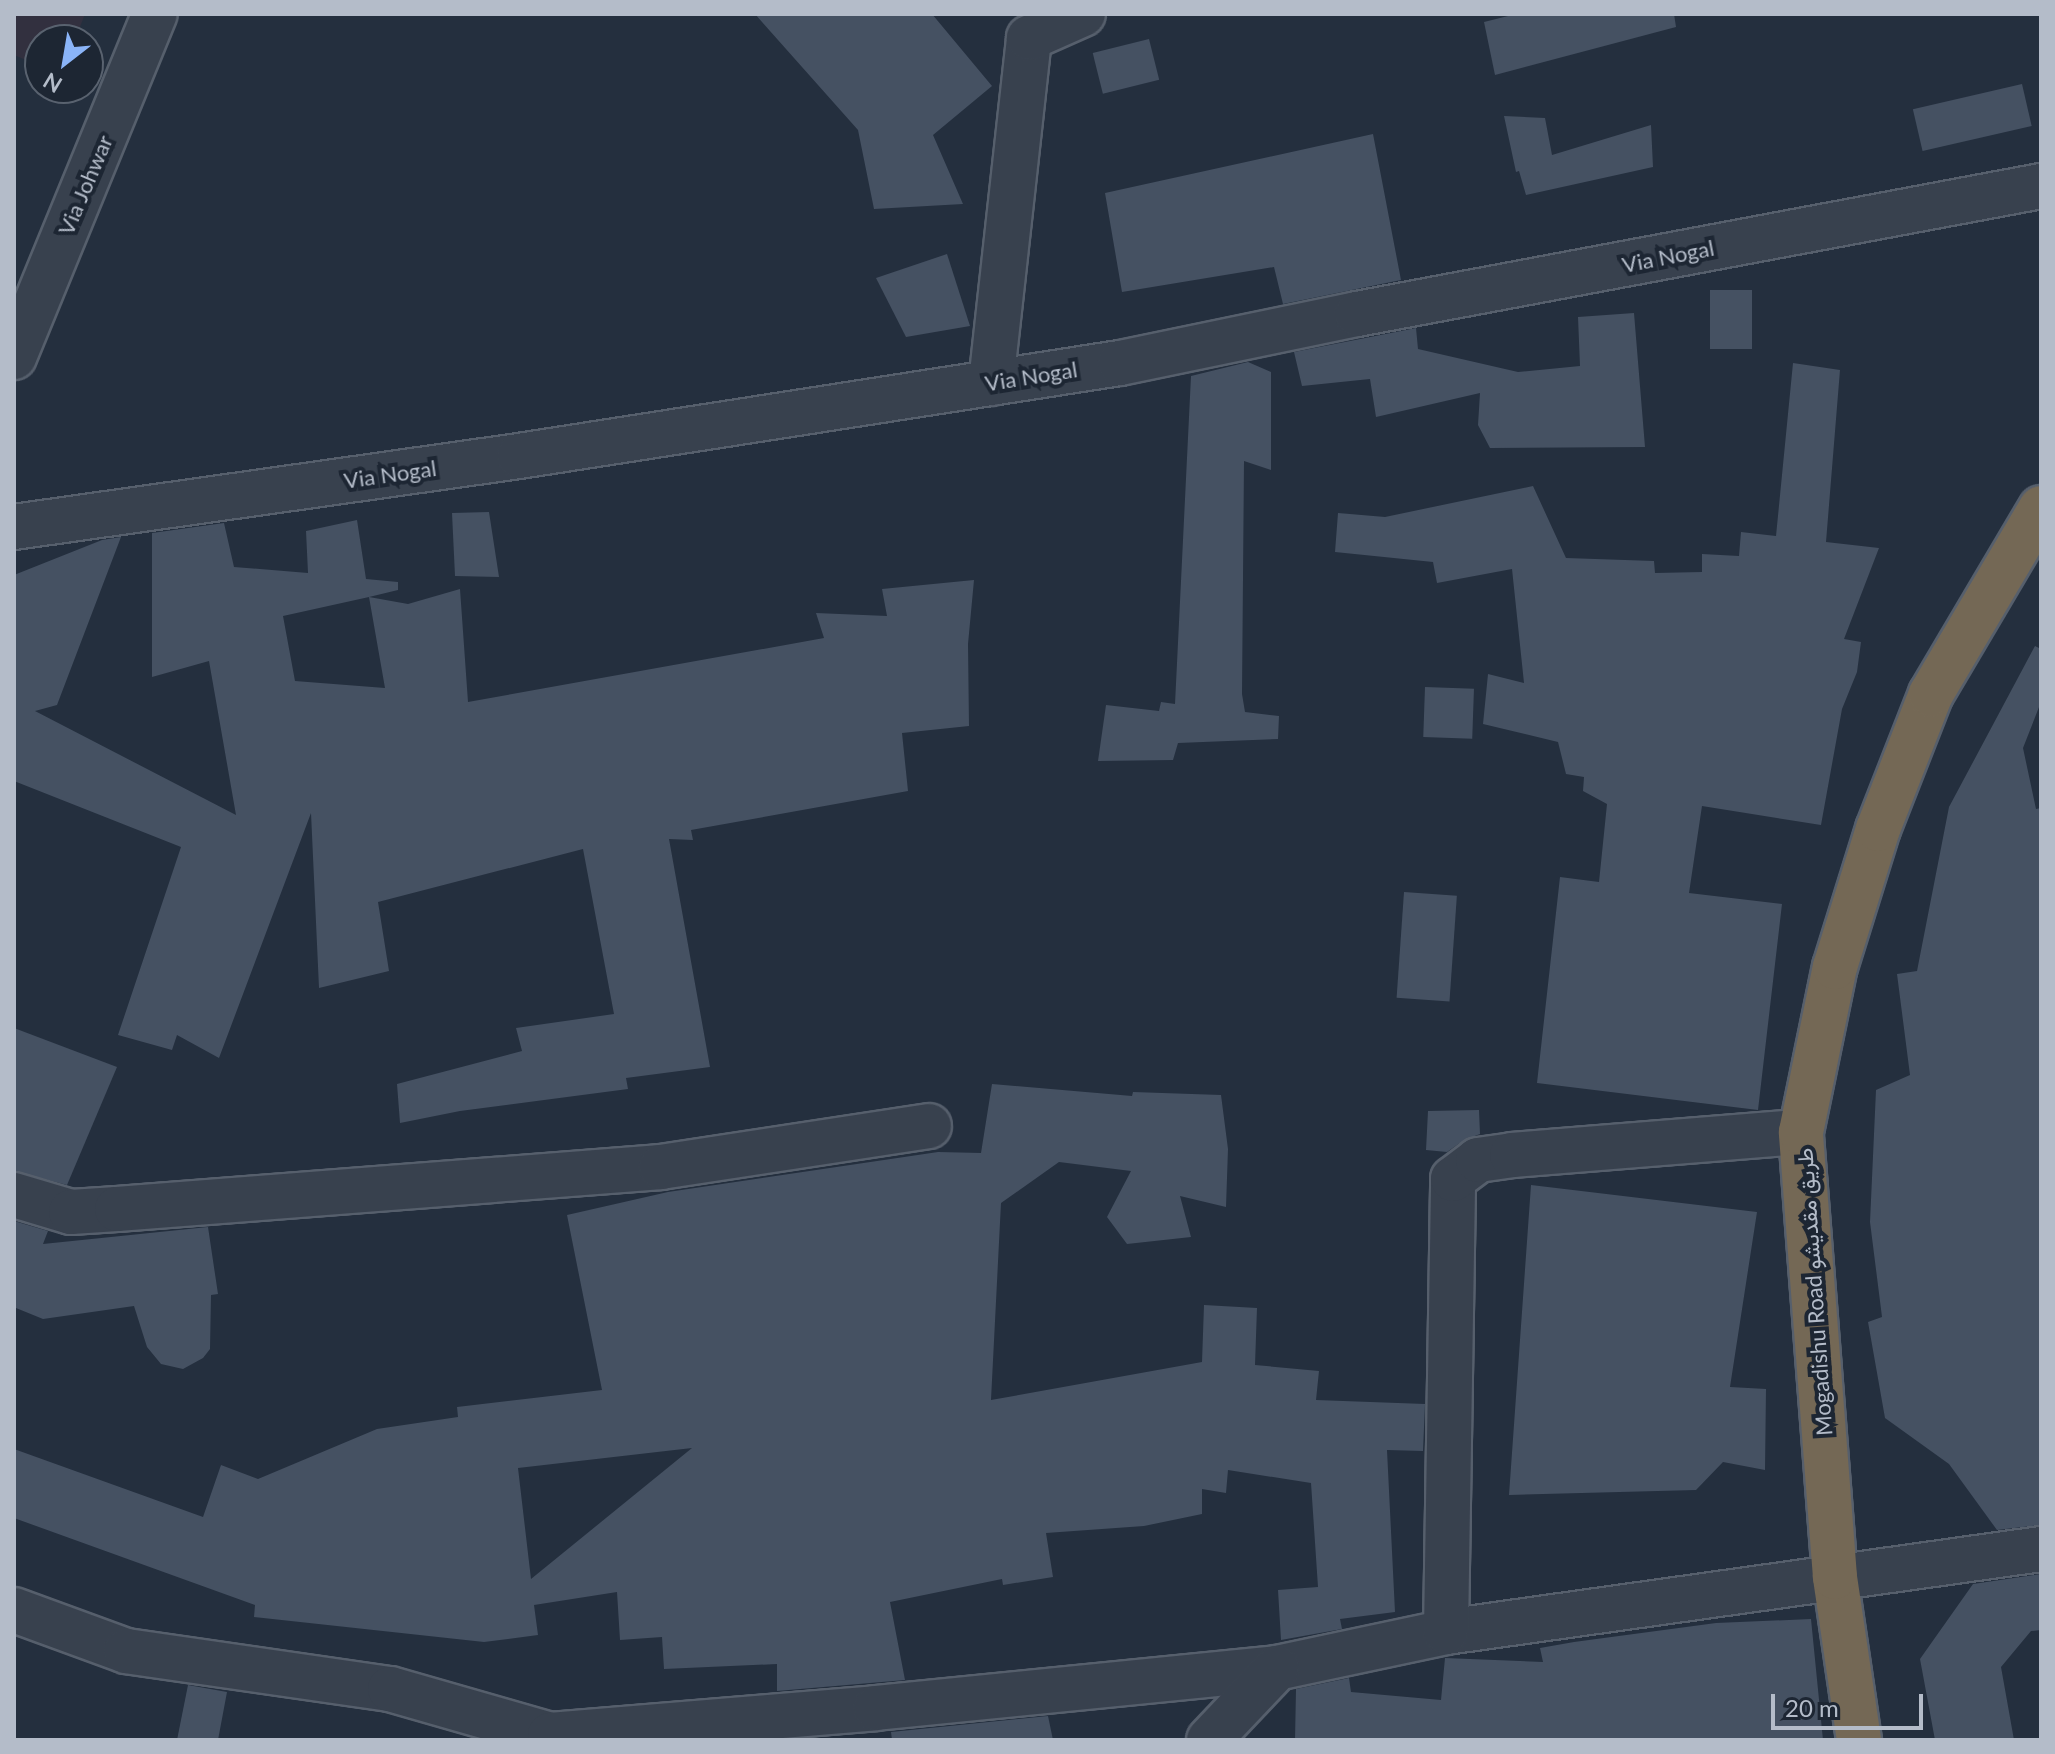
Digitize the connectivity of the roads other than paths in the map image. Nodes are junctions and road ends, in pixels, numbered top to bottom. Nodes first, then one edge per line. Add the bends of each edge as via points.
1 (155, 14) edge
2 (1083, 14) edge
3 (2041, 186) edge
4 (14, 357) edge
5 (991, 383) junction
6 (2041, 508) edge
7 (14, 527) edge
8 (929, 1126) dead end
9 (1801, 1132) junction
10 (14, 1195) edge
11 (2041, 1549) edge
12 (1835, 1577) junction
13 (14, 1610) edge
14 (1446, 1632) junction
15 (1277, 1668) junction
16 (1209, 1740) edge
17 (1859, 1740) edge

1 - 4 street, Via Johwar
2 - 5 street via 1029,38
3 - 5 street, Via Nogal via 1120,363
5 - 7 street, Via Nogal
6 - 9 highway, Mogadishu Road طريق مقديشو via 1931,694 1878,829 1835,967
8 - 10 street via 661,1167 117,1209 71,1212
9 - 12 highway, Mogadishu Road طريق مقديشو
9 - 14 street via 1512,1155 1478,1160 1453,1179
11 - 12 street
12 - 14 street
12 - 17 highway, Mogadishu Road طريق مقديشو
13 - 15 street via 126,1651 390,1689 550,1735
14 - 15 street
15 - 16 street

